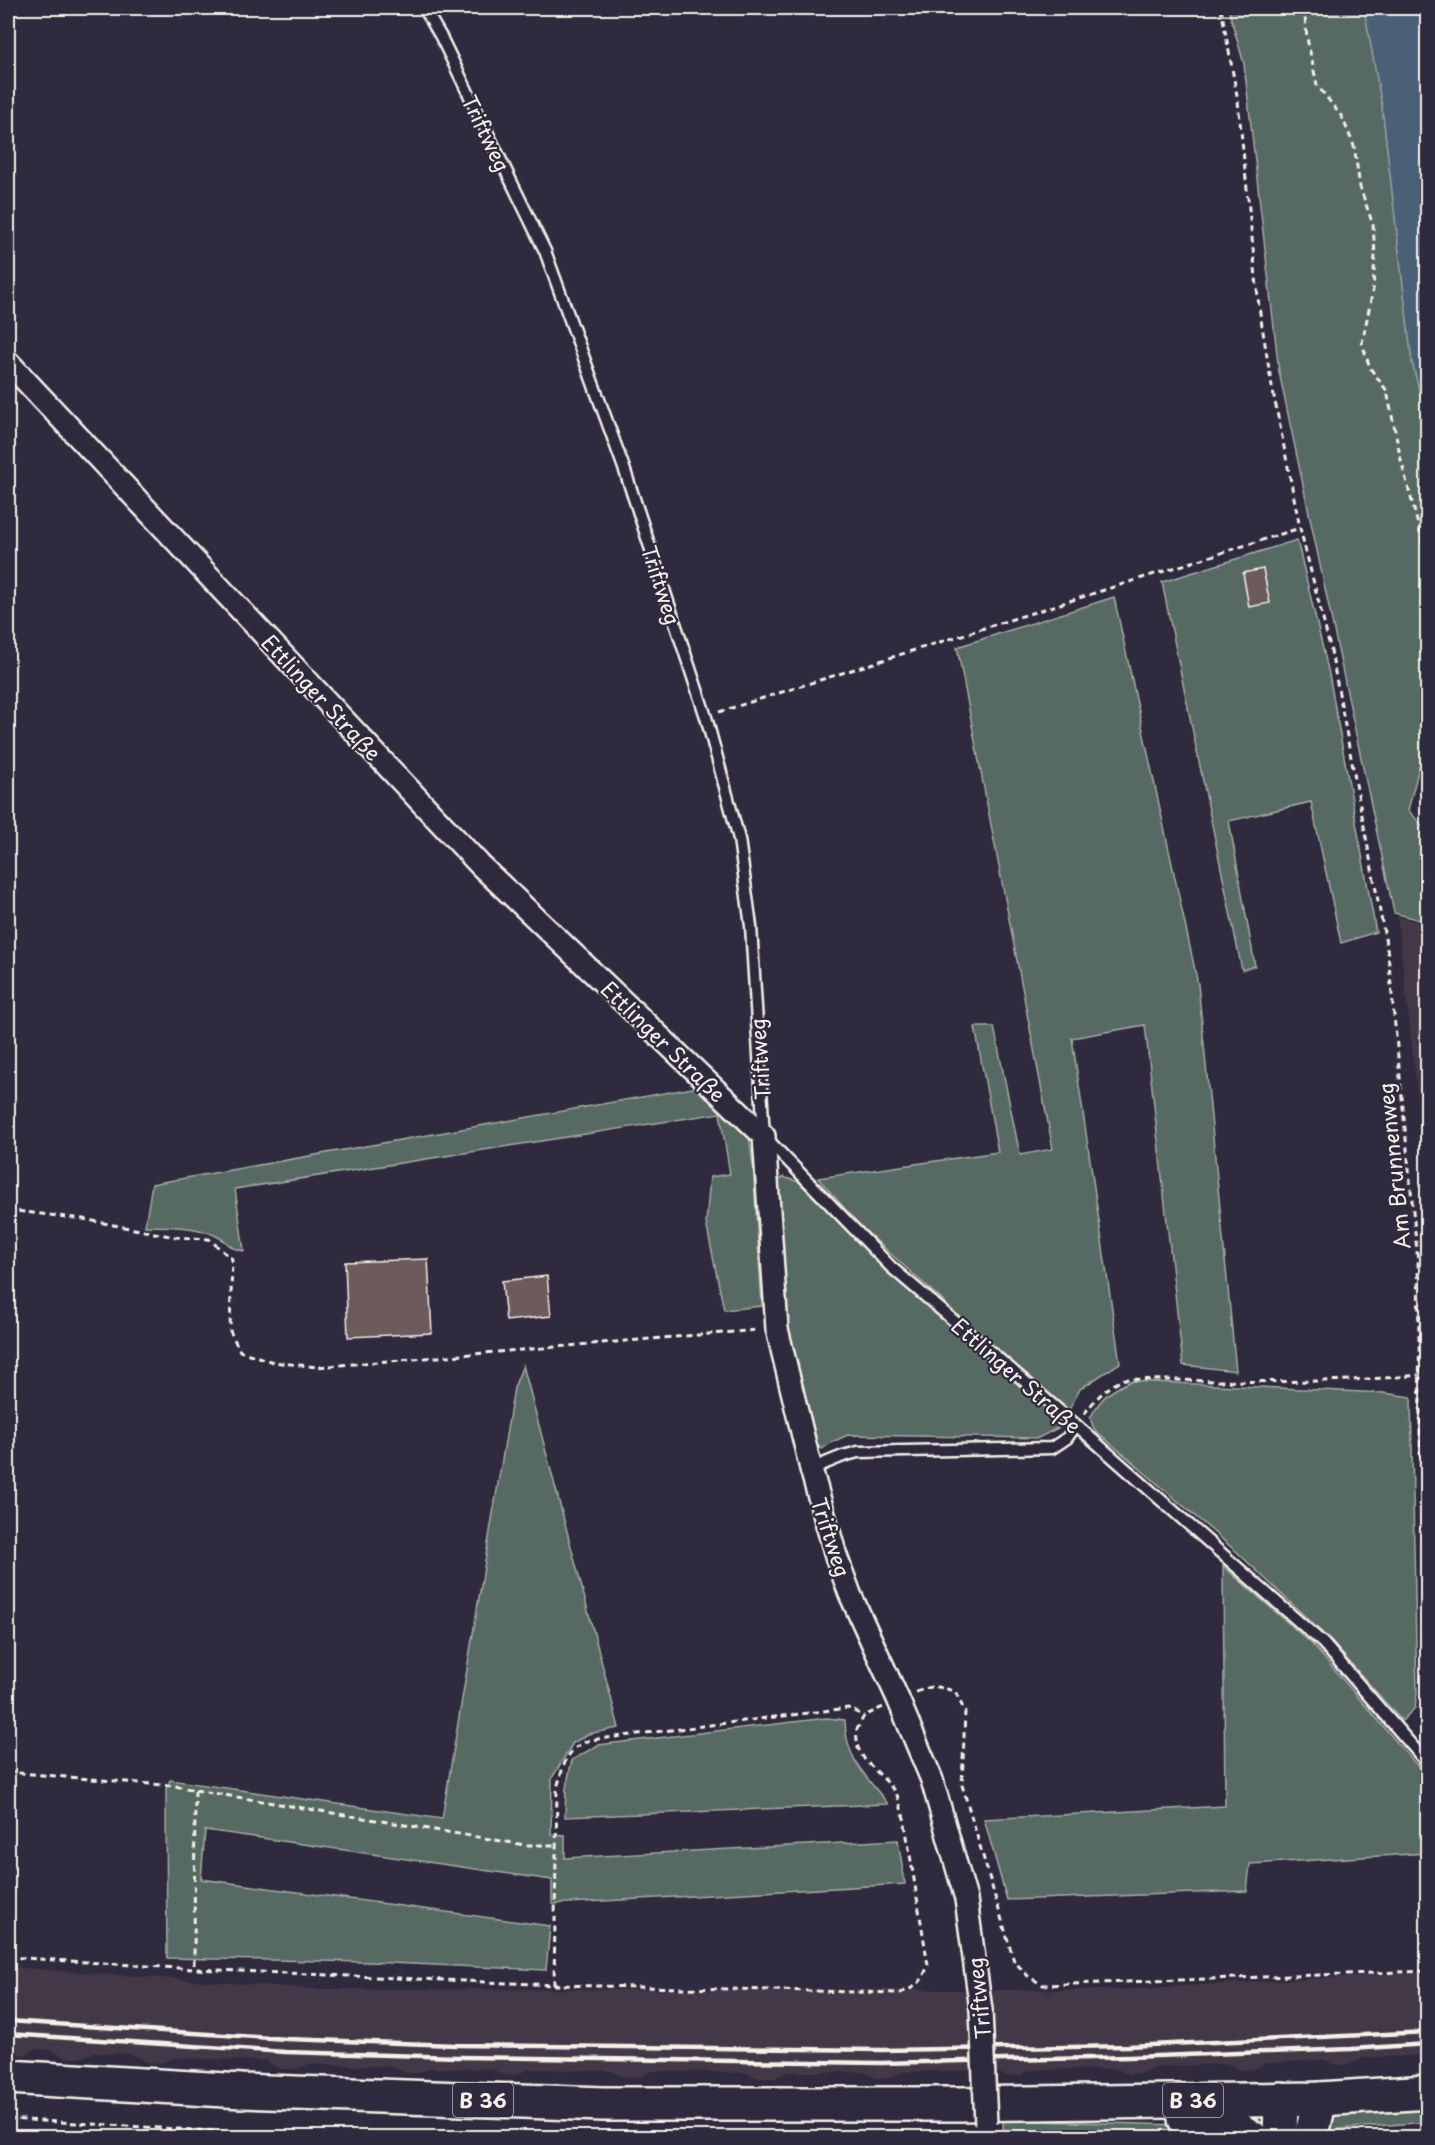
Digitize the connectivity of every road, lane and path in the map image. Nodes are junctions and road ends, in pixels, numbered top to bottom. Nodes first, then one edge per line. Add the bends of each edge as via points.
1 (424, 8) edge
2 (1221, 8) edge
3 (1304, 8) edge
4 (8, 362) edge
5 (1300, 528) junction
6 (1428, 563) edge
7 (706, 717) junction
8 (764, 1136) junction
9 (8, 1210) edge
10 (777, 1329) junction
11 (1419, 1375) junction
12 (1076, 1425) junction
13 (811, 1469) junction
14 (898, 1699) junction
15 (864, 1716) junction
16 (1410, 1743) junction
17 (1428, 1764) edge
18 (8, 1772) edge
19 (195, 1790) junction
20 (556, 1845) junction
21 (8, 1957) edge
22 (194, 1969) junction
23 (1428, 1971) edge
24 (554, 1985) junction
25 (8, 2077) edge
26 (1428, 2092) edge
27 (1281, 2099) junction
28 (1320, 2099) junction
29 (1129, 2101) junction
30 (8, 2119) edge
31 (986, 2131) edge
32 (327, 2138) edge
33 (1252, 2138) edge
34 (1280, 2138) edge
35 (1311, 2138) edge

1 - 7 lane, Triftweg via 545,251 625,471
2 - 5 path, Am Brunnenweg via 1238,101 1259,307
3 - 6 path via 1317,85 1342,117 1354,146 1360,187 1373,225 1373,290 1362,343 1370,368 1387,391
4 - 8 street, Ettlinger Straße via 481,866
5 - 7 path
5 - 11 path, Am Brunnenweg via 1331,651 1388,954 1418,1262
7 - 8 lane, Triftweg via 739,839 750,926
8 - 10 street, Triftweg
8 - 12 lane, Ettlinger Straße via 891,1267
9 - 10 path via 209,1239 232,1259 230,1331 240,1351 273,1362 317,1367
10 - 13 street, Triftweg
11 - 12 path via 1293,1382 1125,1379 1100,1394
11 - 16 path, Am Brunnenweg via 1424,1730
12 - 13 lane via 1067,1438 1052,1448 858,1452
12 - 16 lane, Ettlinger Straße via 1323,1643
13 - 14 street, Triftweg via 843,1575
14 - 15 path
14 - 23 path via 934,1686 955,1691 964,1712 962,1785 1014,1961 1029,1977 1043,1984
14 - 31 street, Triftweg, bridge via 932,1780 966,1899 981,2010
15 - 20 path via 848,1708 578,1744 566,1757 557,1788
15 - 24 path via 856,1731 858,1748 897,1795 904,1818 928,1965 917,1987 900,1993
16 - 17 lane, Ettlinger Straße
18 - 19 path
19 - 20 path via 525,1845
19 - 22 path
20 - 24 path
21 - 22 path
22 - 24 path
25 - 29 main road, B 36 via 242,2091 603,2104
26 - 28 main road, B 36
27 - 28 main road, B 36
27 - 29 main road, B 36
27 - 34 main road
28 - 35 main road
29 - 33 main road via 1174,2118 1226,2121
30 - 32 path

